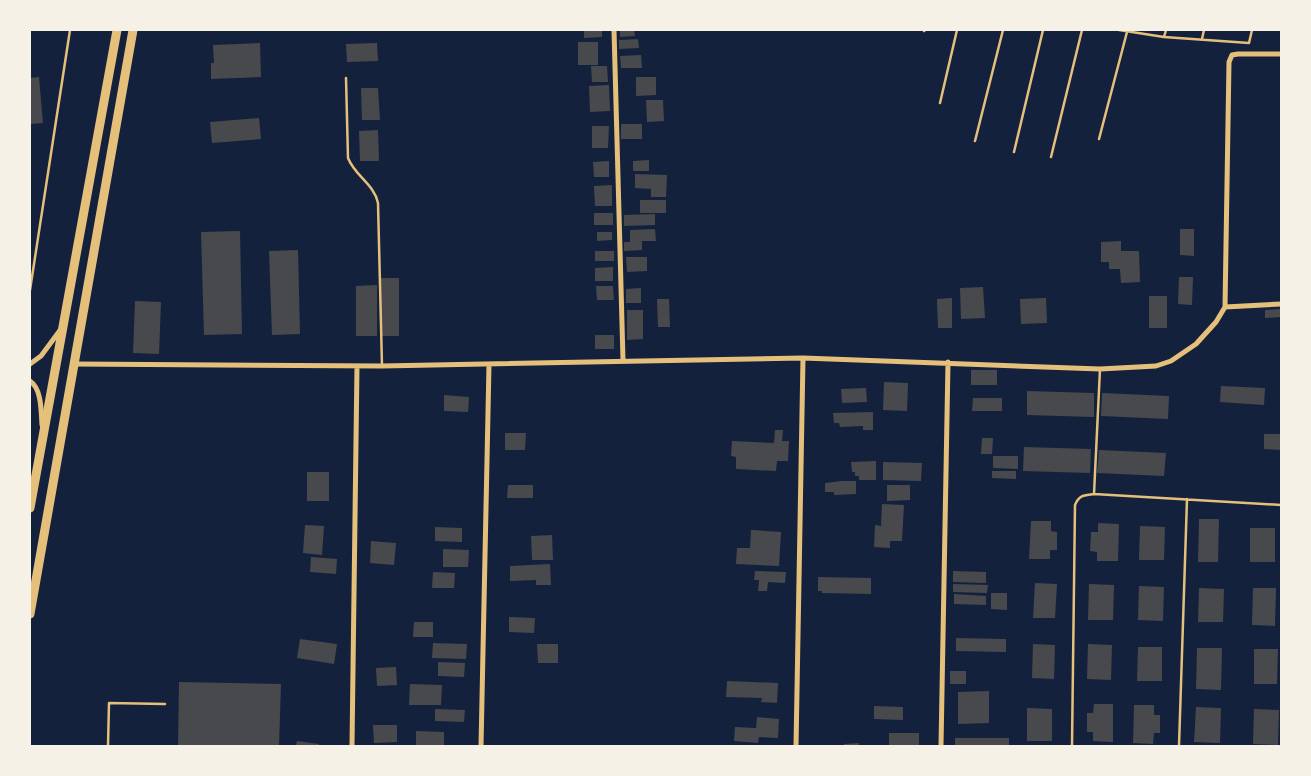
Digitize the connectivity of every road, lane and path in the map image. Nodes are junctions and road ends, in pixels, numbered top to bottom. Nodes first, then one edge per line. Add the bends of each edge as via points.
1 (70, 30) edge
2 (117, 30) edge
3 (133, 30) edge
4 (614, 30) edge
5 (957, 30) edge
6 (1003, 30) edge
7 (1043, 30) edge
8 (1082, 30) edge
9 (1119, 30) edge
10 (1166, 30) edge
11 (1204, 30) edge
12 (1252, 30) edge
13 (1127, 31) edge
14 (1164, 37) junction
15 (1202, 39) junction
16 (1281, 54) edge
17 (346, 78) dead end
18 (940, 103) dead end
19 (1099, 139) dead end
20 (975, 141) dead end
21 (1014, 152) dead end
22 (1050, 157) dead end
23 (30, 290) edge
24 (1281, 304) edge
25 (1225, 307) junction
26 (64, 324) junction
27 (803, 358) junction
28 (623, 360) junction
29 (948, 362) junction
30 (30, 364) edge
31 (73, 364) junction
32 (488, 365) junction
33 (357, 366) junction
34 (382, 366) junction
35 (1100, 369) junction
36 (30, 381) edge
37 (44, 436) junction
38 (1094, 494) junction
39 (1187, 499) junction
40 (1281, 505) edge
41 (30, 508) edge
42 (30, 614) edge
43 (165, 704) dead end
44 (108, 746) edge
45 (352, 746) edge
46 (481, 746) edge
47 (796, 746) edge
48 (941, 746) edge
49 (1072, 746) edge
50 (1179, 746) edge

1 - 23 lane
2 - 26 main road
3 - 31 main road
4 - 28 street
5 - 18 path
6 - 20 path
7 - 21 path
8 - 22 path
9 - 13 path
10 - 14 path
11 - 15 path
12 - 15 path via 1249,43
13 - 14 path
13 - 19 path
14 - 15 path
16 - 25 street via 1232,55 1229,62
17 - 34 lane via 348,158 351,166 375,192 378,203
24 - 25 street
25 - 35 street via 1206,334 1171,362 1156,366
26 - 30 street via 41,356
26 - 37 main road
27 - 28 street
27 - 29 street
27 - 47 street
28 - 32 street
29 - 35 street
29 - 48 street
31 - 33 street
31 - 42 main road
32 - 34 street
32 - 46 street
33 - 34 street
33 - 45 street
35 - 38 lane
36 - 37 street via 40,401
37 - 41 main road
38 - 39 lane
38 - 49 lane via 1082,496 1075,505
39 - 40 lane
39 - 50 lane
43 - 44 lane via 109,703

